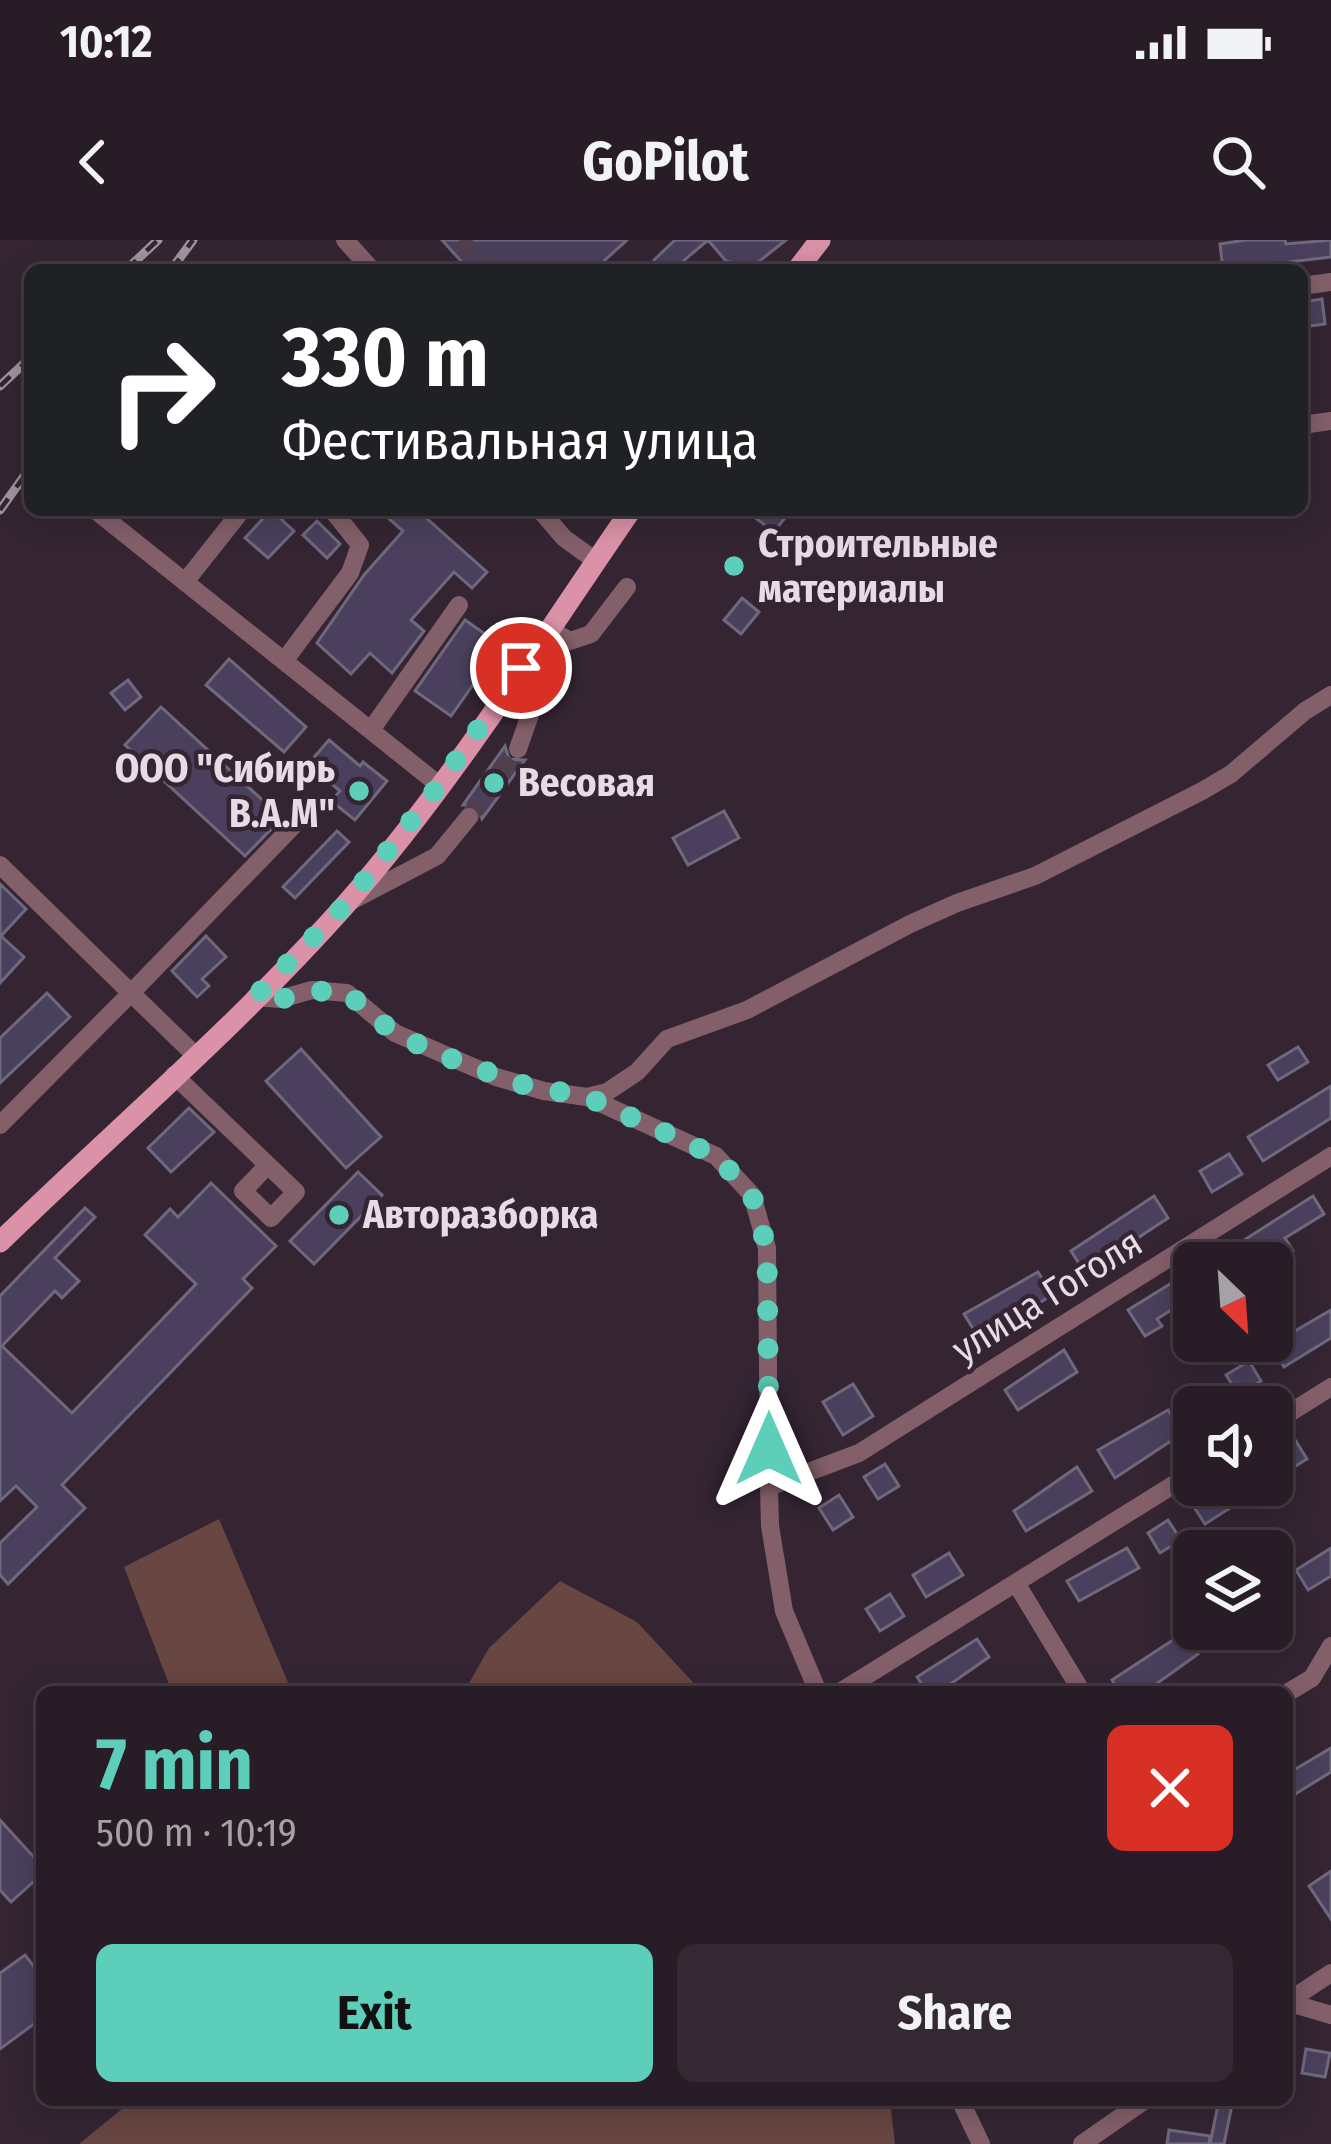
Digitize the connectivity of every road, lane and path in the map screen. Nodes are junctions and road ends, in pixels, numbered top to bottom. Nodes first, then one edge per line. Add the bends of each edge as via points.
1 (345, 240) edge
2 (367, 264) edge
3 (108, 516) edge
4 (237, 516) edge
5 (337, 516) edge
6 (545, 516) edge
7 (627, 516) edge
8 (596, 562) junction
9 (184, 581) junction
10 (627, 587) dead end
11 (459, 605) dead end
12 (549, 629) junction
13 (284, 661) junction
14 (1331, 695) edge
15 (371, 730) junction
16 (518, 748) tunnel mouth
17 (439, 785) junction
18 (469, 817) tunnel mouth
19 (293, 826) dead end
20 (0, 865) edge
21 (347, 903) junction
22 (130, 993) junction
23 (255, 997) junction
24 (196, 1055) junction
25 (174, 1075) junction
26 (587, 1097) junction
27 (0, 1125) edge
28 (1331, 1156) edge
29 (268, 1165) dead end
30 (0, 1242) edge
31 (1331, 1387) edge
32 (1293, 1411) edge
33 (1173, 1485) edge
34 (769, 1487) junction
35 (1016, 1583) junction
36 (1331, 1646) edge
37 (815, 1686) edge
38 (850, 1686) edge
39 (1078, 1686) edge
40 (1293, 1689) edge
41 (1331, 1972) edge
42 (1293, 1998) edge
43 (1293, 2004) edge
44 (1331, 2015) edge
45 (963, 2106) edge
46 (1136, 2106) edge
47 (981, 2144) edge
48 (1082, 2144) edge

1 - 2 street
3 - 9 street
4 - 9 street
5 - 13 street via 360,545 350,574
6 - 8 street
7 - 8 main road
8 - 12 main road
9 - 13 street
10 - 12 street via 591,634 570,640
11 - 15 street
12 - 16 street
12 - 17 main road
13 - 15 street
14 - 26 street via 1202,791 1035,876 910,924 747,1010 667,1039 624,1083
15 - 17 street
17 - 21 main road
18 - 21 street via 437,856
19 - 22 street
20 - 22 street
21 - 23 main road
22 - 24 street
22 - 27 street
23 - 24 main road
23 - 26 street via 347,993 394,1033 439,1054 512,1082
24 - 25 main road
25 - 29 street
25 - 30 main road
26 - 34 street via 716,1156 752,1195 767,1248
28 - 34 street, улица Гоголя via 859,1453
31 - 32 street
33 - 35 street
34 - 37 street via 784,1611
35 - 38 street
35 - 39 street
36 - 40 street via 1312,1678
41 - 42 street
43 - 44 street
45 - 47 street
46 - 48 street

